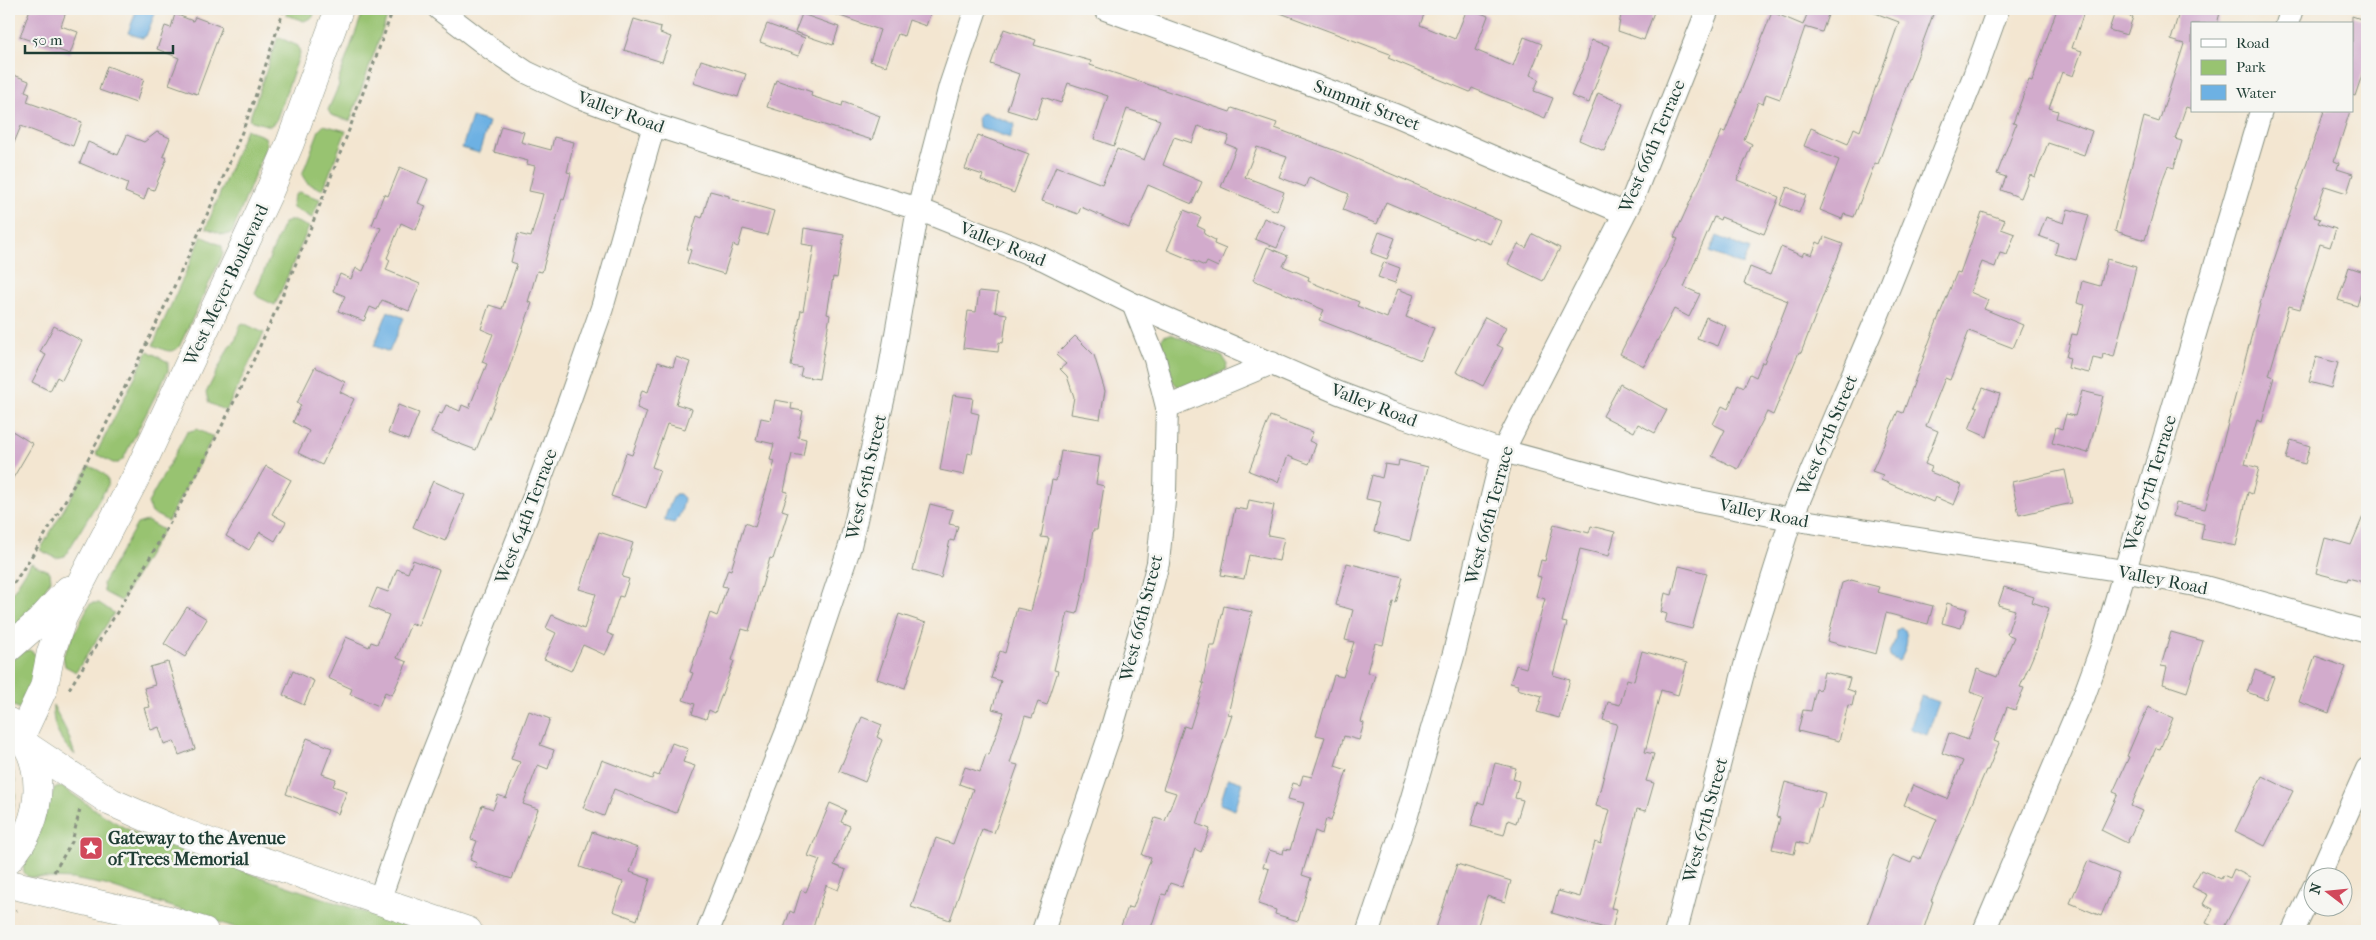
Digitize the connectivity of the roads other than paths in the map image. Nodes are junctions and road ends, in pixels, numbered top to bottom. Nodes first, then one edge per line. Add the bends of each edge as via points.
1 (338, 9) edge
2 (439, 9) edge
3 (976, 9) edge
4 (1105, 9) edge
5 (1708, 9) edge
6 (1998, 9) edge
7 (2292, 9) edge
8 (2289, 22) edge
9 (2261, 112) edge
10 (654, 125) junction
11 (918, 210) junction
12 (1624, 213) junction
13 (1133, 304) junction
14 (1272, 363) junction
15 (1167, 407) junction
16 (1503, 451) junction
17 (1791, 520) junction
18 (95, 553) junction
19 (2124, 572) junction
20 (2367, 632) edge
21 (9, 648) edge
22 (19, 735) edge
23 (2367, 769) edge
24 (9, 858) edge
25 (2322, 868) edge
26 (9, 884) edge
27 (379, 901) junction
28 (2304, 908) edge
29 (204, 931) edge
30 (468, 931) edge
31 (708, 931) edge
32 (1043, 931) edge
33 (1368, 931) edge
34 (1676, 931) edge
35 (1984, 931) edge
36 (2293, 931) edge

1 - 18 main road, West Meyer Boulevard via 290,143 267,196 141,467
2 - 10 street, Valley Road via 526,72 578,97
3 - 11 street, West 65th Street via 950,86
4 - 12 street, Summit Street via 1395,115
5 - 12 street, West 66th Terrace
6 - 17 street, West 67th Street via 1875,322
7 - 8 street
9 - 19 street, West 67th Terrace
10 - 11 street, Valley Road
10 - 27 street, West 64th Terrace via 602,308 570,400 414,802
11 - 13 street, Valley Road via 1043,259
11 - 31 street, West 65th Street via 889,374 850,546 793,716
12 - 16 street, West 66th Terrace
13 - 14 street, Valley Road
13 - 15 street, West 66th Street via 1155,359
14 - 15 street
14 - 16 street, Valley Road via 1383,410
15 - 32 street, West 66th Street via 1165,491 1158,563 1109,737
16 - 17 street, Valley Road via 1663,494
16 - 33 street, West 66th Terrace via 1454,652 1407,815
17 - 19 street, Valley Road
17 - 34 street, West 67th Street via 1747,658
18 - 21 main road via 58,603
18 - 22 main road via 63,617 44,687
19 - 20 street, Valley Road via 2205,587
19 - 35 street, West 67th Terrace via 2084,696
22 - 24 main road via 36,770 38,797 33,822
22 - 27 main road via 119,806 233,851
23 - 25 street
26 - 29 main road via 170,920
27 - 30 main road
28 - 36 street

